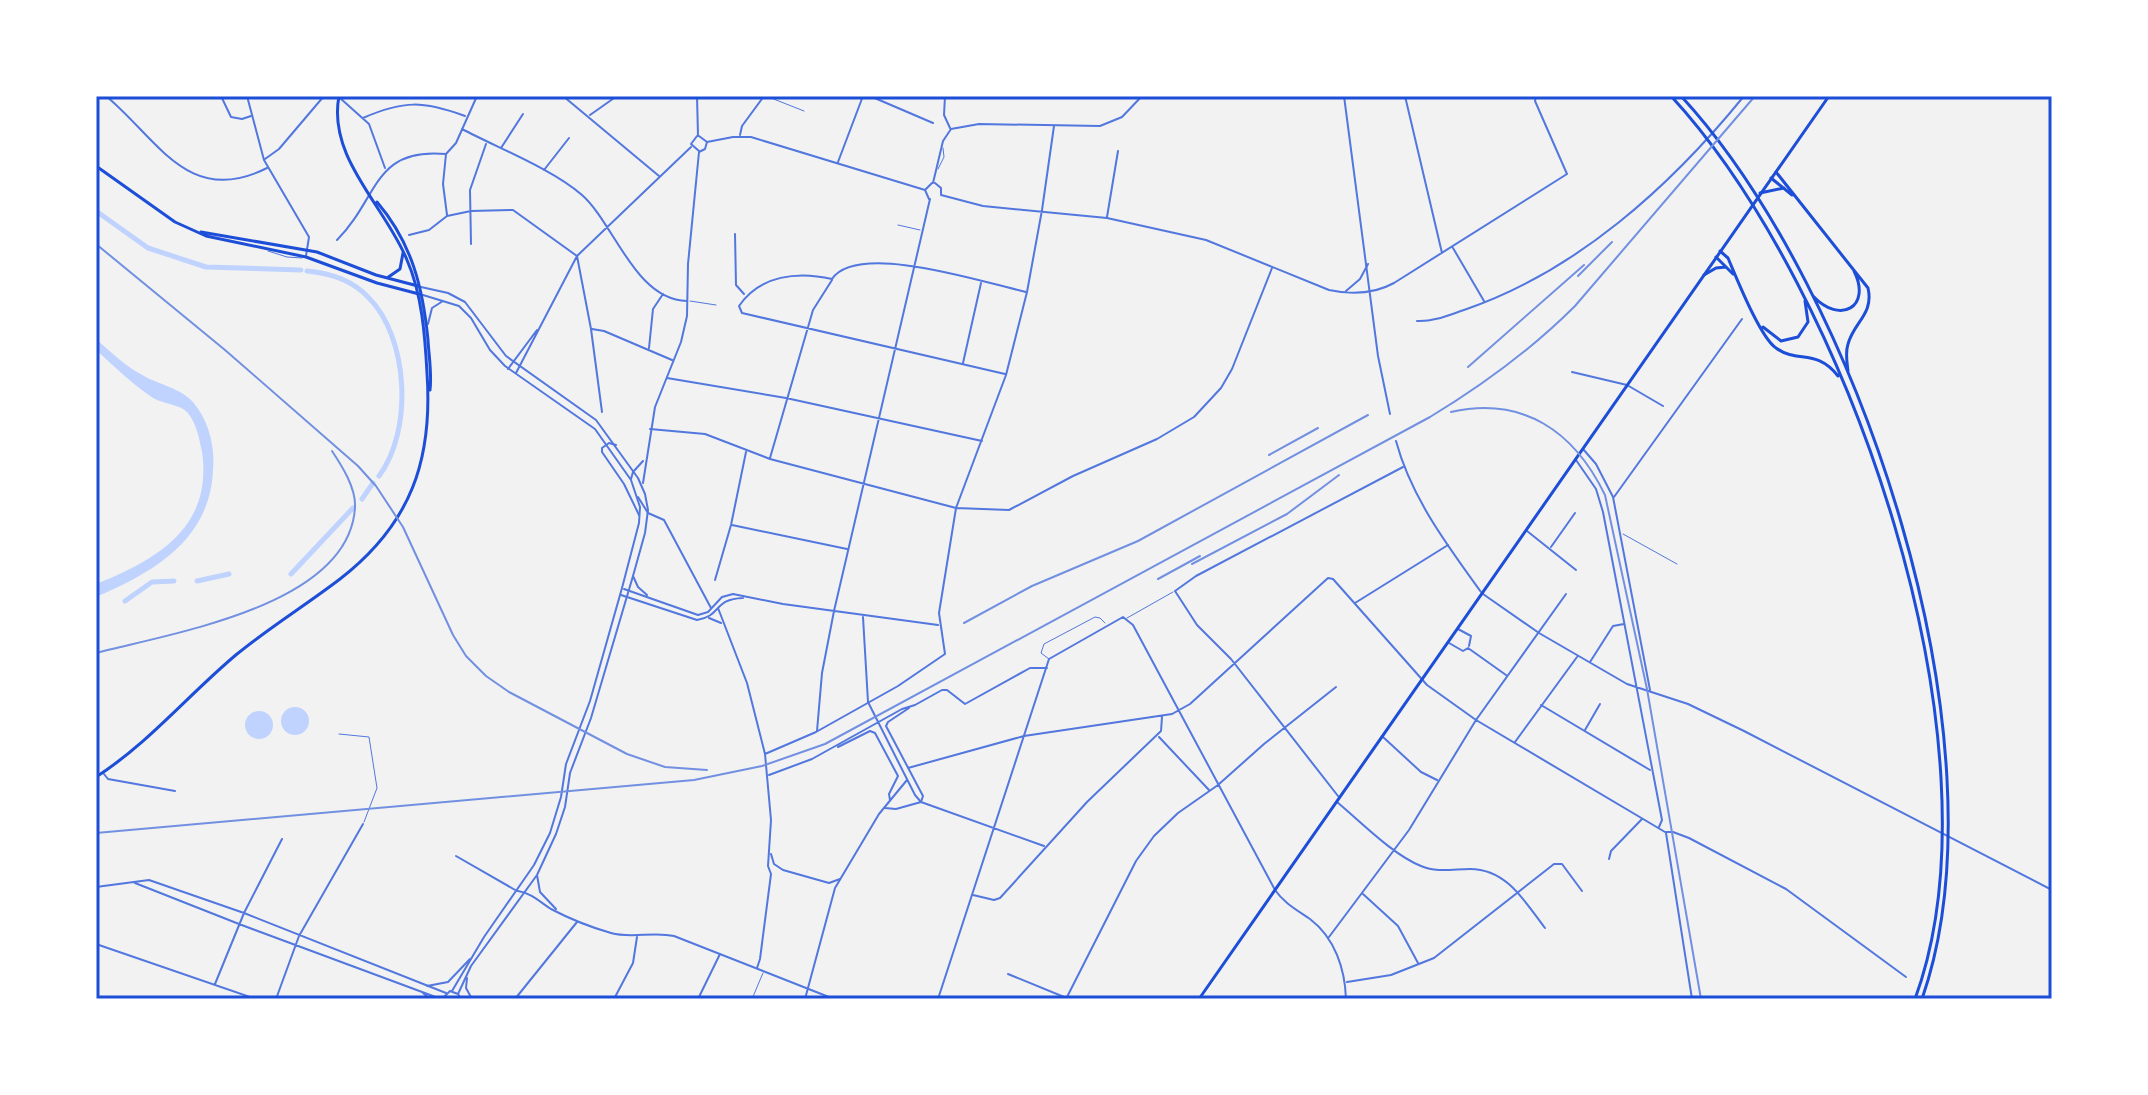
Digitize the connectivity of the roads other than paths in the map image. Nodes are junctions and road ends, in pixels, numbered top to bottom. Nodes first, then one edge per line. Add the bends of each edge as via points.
1 (106, 96) edge
2 (221, 96) edge
3 (248, 96) edge
4 (324, 96) edge
5 (563, 96) edge
6 (617, 96) edge
7 (697, 96) edge
8 (765, 96) edge
9 (863, 96) edge
10 (870, 96) edge
11 (945, 96) edge
12 (1142, 96) edge
13 (1344, 96) edge
14 (1405, 96) edge
15 (1536, 96) edge
16 (1671, 96) edge
17 (1681, 96) edge
18 (1744, 96) edge
19 (1829, 96) edge
20 (339, 97) edge
21 (474, 97) edge
22 (877, 97) edge
23 (804, 111) dead end
24 (523, 114) dead end
25 (252, 116) junction
26 (589, 116) junction
27 (466, 117) junction
28 (363, 118) junction
29 (933, 123) dead end
30 (1054, 126) junction
31 (462, 129) junction
32 (951, 129) junction
33 (698, 136) junction
34 (740, 136) junction
35 (569, 138) dead end
36 (487, 142) junction
37 (707, 142) junction
38 (692, 146) junction
39 (501, 149) junction
40 (1118, 151) dead end
41 (699, 152) junction
42 (446, 154) junction
43 (264, 160) junction
44 (838, 163) junction
45 (96, 166) edge
46 (268, 167) junction
47 (385, 169) junction
48 (544, 171) junction
49 (1776, 172) junction
50 (660, 176) junction
51 (1771, 178) junction
52 (933, 183) junction
53 (1784, 188) junction
54 (925, 190) junction
55 (1760, 193) junction
56 (370, 194) junction
57 (941, 195) junction
58 (1796, 197) junction
59 (934, 199) junction
60 (374, 200) junction
61 (1042, 210) junction
62 (471, 211) junction
63 (447, 216) junction
64 (1107, 218) junction
65 (898, 225) dead end
66 (607, 230) junction
67 (197, 231) junction
68 (922, 231) junction
69 (735, 234) dead end
70 (409, 235) dead end
71 (337, 240) dead end
72 (471, 244) dead end
73 (1452, 247) junction
74 (307, 249) junction
75 (403, 249) junction
76 (1720, 251) junction
77 (1442, 253) junction
78 (577, 256) junction
79 (306, 257) junction
80 (1716, 257) junction
81 (1848, 261) junction
82 (1368, 264) junction
83 (913, 266) junction
84 (1273, 267) junction
85 (1726, 267) junction
86 (1704, 275) junction
87 (1736, 276) junction
88 (385, 278) junction
89 (832, 279) junction
90 (981, 282) junction
91 (418, 286) junction
92 (1027, 292) junction
93 (1371, 292) junction
94 (663, 293) junction
95 (1344, 293) junction
96 (420, 294) junction
97 (1811, 294) junction
98 (746, 295) junction
99 (1805, 298) junction
100 (445, 300) junction
101 (688, 301) junction
102 (1485, 303) junction
103 (716, 305) dead end
104 (1742, 319) dead end
105 (1417, 321) dead end
106 (1760, 324) junction
107 (808, 328) junction
108 (427, 329) junction
109 (537, 329) junction
110 (591, 329) junction
111 (649, 350) junction
112 (894, 350) junction
113 (674, 361) junction
114 (513, 362) junction
115 (963, 364) junction
116 (520, 367) junction
117 (508, 369) junction
118 (1572, 372) dead end
119 (515, 374) junction
120 (1006, 375) junction
121 (666, 378) junction
122 (1849, 379) junction
123 (1843, 382) junction
124 (1627, 385) junction
125 (429, 394) junction
126 (786, 398) junction
127 (1663, 406) dead end
128 (1390, 414) dead end
129 (602, 415) joint
130 (880, 419) junction
131 (600, 424) junction
132 (650, 429) junction
133 (983, 441) junction
134 (1396, 441) dead end
135 (607, 445) junction
136 (616, 445) junction
137 (1582, 448) junction
138 (746, 451) junction
139 (645, 457) junction
140 (770, 459) junction
141 (1576, 459) junction
142 (1403, 467) junction
143 (634, 471) junction
144 (631, 480) junction
145 (862, 484) junction
146 (642, 486) junction
147 (638, 497) junction
148 (1613, 497) junction
149 (956, 508) junction
150 (648, 513) junction
151 (1575, 513) dead end
152 (640, 516) junction
153 (731, 525) junction
154 (1526, 530) junction
155 (1620, 533) junction
156 (1448, 545) junction
157 (1550, 548) junction
158 (847, 549) junction
159 (1677, 564) dead end
160 (1576, 570) dead end
161 (633, 576) junction
162 (715, 580) dead end
163 (622, 588) junction
164 (629, 590) junction
165 (1175, 591) junction
166 (1482, 593) junction
167 (1566, 594) dead end
168 (620, 595) junction
169 (627, 596) junction
170 (747, 597) junction
171 (651, 599) junction
172 (1354, 604) junction
173 (718, 608) junction
174 (711, 611) junction
175 (834, 611) junction
176 (863, 615) junction
177 (719, 616) junction
178 (708, 617) junction
179 (1127, 618) junction
180 (722, 624) junction
181 (1626, 624) junction
182 (939, 625) junction
183 (1106, 625) junction
184 (1457, 628) junction
185 (1539, 633) junction
186 (1448, 642) junction
187 (1468, 648) junction
188 (1577, 657) junction
189 (1049, 659) junction
190 (1589, 663) junction
191 (1235, 665) junction
192 (1047, 668) junction
193 (1507, 676) junction
194 (1422, 678) junction
195 (1336, 687) dead end
196 (1638, 688) junction
197 (1650, 690) junction
198 (868, 702) junction
199 (1600, 704) dead end
200 (1541, 705) junction
201 (909, 707) junction
202 (1179, 711) junction
203 (1162, 717) junction
204 (1476, 720) junction
205 (1283, 728) junction
206 (1584, 731) junction
207 (816, 732) junction
208 (339, 734) dead end
209 (1157, 735) junction
210 (1024, 736) junction
211 (1382, 736) junction
212 (1514, 743) junction
213 (834, 748) junction
214 (765, 754) junction
215 (908, 768) junction
216 (1652, 772) junction
217 (103, 773) junction
218 (768, 775) junction
219 (96, 777) edge
220 (907, 780) junction
221 (1439, 781) junction
222 (1218, 785) junction
223 (175, 791) dead end
224 (1210, 791) junction
225 (1338, 799) junction
226 (891, 801) junction
227 (921, 802) junction
228 (885, 808) junction
229 (1643, 819) junction
230 (363, 824) joint
231 (552, 827) junction
232 (1659, 827) junction
233 (994, 828) junction
234 (558, 829) junction
235 (1665, 832) junction
236 (282, 839) dead end
237 (1045, 847) junction
238 (1395, 849) junction
239 (770, 853) junction
240 (456, 856) dead end
241 (1609, 859) dead end
242 (783, 870) junction
243 (529, 874) junction
244 (771, 874) junction
245 (537, 875) junction
246 (841, 878) junction
247 (534, 879) junction
248 (134, 882) junction
249 (827, 883) junction
250 (96, 887) edge
251 (1275, 890) junction
252 (2052, 890) edge
253 (517, 891) junction
254 (1582, 891) dead end
255 (525, 892) junction
256 (972, 894) junction
257 (1362, 894) junction
258 (1519, 894) junction
259 (832, 896) junction
260 (244, 913) junction
261 (560, 913) junction
262 (577, 921) junction
263 (239, 924) junction
264 (1545, 928) dead end
265 (299, 936) junction
266 (637, 937) junction
267 (1328, 937) junction
268 (96, 944) edge
269 (295, 945) junction
270 (720, 954) junction
271 (473, 955) junction
272 (1419, 965) junction
273 (757, 968) junction
274 (469, 970) junction
275 (763, 971) junction
276 (1008, 974) dead end
277 (1906, 977) dead end
278 (1346, 983) junction
279 (423, 985) junction
280 (215, 986) junction
281 (808, 990) junction
282 (452, 991) junction
283 (422, 992) junction
284 (446, 993) junction
285 (458, 994) junction
286 (1068, 998) edge
287 (256, 999) edge
288 (276, 999) edge
289 (430, 999) edge
290 (442, 999) edge
291 (461, 999) edge
292 (472, 999) edge
293 (515, 999) edge
294 (614, 999) edge
295 (698, 999) edge
296 (752, 999) edge
297 (805, 999) edge
298 (834, 999) edge
299 (938, 999) edge
300 (1199, 999) edge
301 (1346, 999) edge
302 (1692, 999) edge
303 (1915, 999) edge
304 (1922, 999) edge

1 - 46 street via 189,173 232,180
2 - 25 street via 231,117
3 - 25 street
4 - 43 street
5 - 26 street
6 - 26 street
7 - 33 street
8 - 23 street
8 - 34 street
9 - 44 street
10 - 22 street
11 - 32 street via 944,115
12 - 30 street via 1111,124
13 - 82 street
14 - 77 street
15 - 73 street via 1567,174
16 - 99 main road via 1717,150
17 - 97 main road via 1722,145
18 - 102 street via 1683,166 1632,212 1533,279
19 - 49 main road
20 - 28 street
20 - 56 main road via 343,144
21 - 27 street
22 - 29 street
24 - 39 street
25 - 43 street
26 - 50 street
27 - 28 street via 412,103
27 - 31 street
28 - 47 street
30 - 32 street via 979,124
30 - 61 street
31 - 36 street
31 - 42 street
32 - 52 street
33 - 37 street
33 - 38 street
34 - 37 street
34 - 44 street
35 - 48 street
36 - 39 street
36 - 62 street via 470,190
37 - 41 street
38 - 41 street
38 - 50 street
39 - 48 street
40 - 64 street
41 - 101 street
42 - 47 street via 415,155
42 - 63 street
43 - 46 street
44 - 54 street
45 - 67 main road via 175,222
46 - 74 street via 309,237
47 - 56 street
48 - 66 street via 584,196
49 - 51 main road
49 - 58 main road
50 - 66 street
51 - 53 main road
51 - 55 main road
52 - 54 street
52 - 57 street
53 - 55 main road
53 - 58 main road
54 - 59 street
55 - 76 main road
56 - 60 main road
56 - 71 street
57 - 59 street
57 - 61 street via 983,206
58 - 81 main road
59 - 68 street
60 - 75 main road
60 - 91 main road via 409,251
61 - 64 street
61 - 92 street
62 - 63 street
62 - 72 street
62 - 78 street via 513,210
63 - 70 street via 429,230
64 - 84 street via 1206,240
65 - 68 street
66 - 78 street
66 - 94 street via 640,274
67 - 74 main road
67 - 79 main road
68 - 83 street
69 - 98 street via 736,285
73 - 77 street
73 - 102 street
74 - 79 street
74 - 88 main road
75 - 88 main road via 402,267
75 - 91 main road
76 - 80 main road
76 - 87 main road
77 - 93 street
78 - 109 street
78 - 110 street
79 - 96 main road
80 - 85 main road
80 - 86 main road
81 - 97 main road via 1860,285 1853,305 1833,311
81 - 122 main road via 1870,298 1848,344
82 - 93 street
82 - 95 street
83 - 89 street via 848,266
83 - 90 street
83 - 112 street
84 - 95 street
84 - 149 street via 1232,369 1194,417 1009,510
85 - 86 main road
85 - 87 main road
86 - 124 main road
87 - 106 main road
88 - 91 main road
89 - 98 street via 807,275 772,280
89 - 107 street
90 - 92 street
90 - 115 street
91 - 96 main road
91 - 114 street via 465,302
92 - 120 street
93 - 95 street
93 - 128 street
94 - 101 street
94 - 111 street via 653,309
96 - 100 street
96 - 108 main road
96 - 125 main road
97 - 122 main road
98 - 107 street via 742,313
99 - 106 main road via 1807,326 1794,339 1776,339
99 - 123 main road
100 - 108 street via 432,308
100 - 117 street via 465,312
101 - 103 street
101 - 113 street
102 - 105 street
104 - 148 street
106 - 123 main road via 1777,349 1821,360
107 - 112 street
107 - 126 street
108 - 125 main road
109 - 114 street
109 - 116 street
110 - 111 street
110 - 129 street
111 - 113 street
112 - 115 street
112 - 130 street
113 - 121 street
114 - 116 street
114 - 117 street
115 - 120 street
116 - 119 street
116 - 131 street
117 - 119 street
118 - 124 street
119 - 135 street via 589,424
120 - 133 street
121 - 126 street
121 - 132 street
122 - 304 main road via 1887,479 1922,606 1943,731 1950,824 1947,889
123 - 303 main road via 1885,498 1915,608 1935,721 1943,843 1935,925
124 - 127 street
124 - 137 main road
125 - 217 main road via 420,469 404,507 380,542 340,579 239,653
126 - 130 street
126 - 140 street
129 - 131 street
130 - 133 street
130 - 145 street
131 - 136 street
132 - 138 street via 705,434
132 - 139 street
133 - 149 street
134 - 142 street
135 - 136 street
135 - 144 street
135 - 152 street via 602,452
136 - 143 street
137 - 141 main road
137 - 148 street
138 - 140 street
138 - 153 street
139 - 143 street
139 - 146 street
140 - 145 street
141 - 154 main road
141 - 181 street via 1601,501
142 - 156 street
142 - 165 street
143 - 144 street
143 - 146 street
144 - 147 street
145 - 149 street
145 - 158 street
146 - 150 street
147 - 150 street
147 - 152 street
148 - 155 street
149 - 182 street
150 - 161 street
150 - 174 street via 664,520
151 - 157 street
152 - 163 street
153 - 158 street
153 - 162 street
154 - 157 street
154 - 166 main road
155 - 159 street
155 - 197 street
156 - 166 street
156 - 172 street
157 - 160 street
158 - 175 street
161 - 164 street
161 - 171 street
163 - 164 street
163 - 168 street
164 - 169 street
164 - 171 street
165 - 179 street
165 - 191 street via 1197,625
166 - 184 main road
166 - 185 street
167 - 185 street
168 - 169 street
168 - 231 street via 566,764
169 - 178 street via 697,620
169 - 234 street via 570,773
170 - 173 street via 728,599
170 - 174 street via 726,595
170 - 175 street
171 - 174 street via 693,614
172 - 191 street via 1328,578
172 - 194 street
173 - 174 street
173 - 177 street
174 - 177 street
174 - 178 street
175 - 176 street
175 - 207 street
176 - 182 street
176 - 198 street
177 - 180 street
178 - 180 street
179 - 183 street
179 - 202 street
180 - 214 street via 747,683
181 - 190 street via 1613,626
181 - 196 street
182 - 198 street via 945,654
183 - 189 street
183 - 189 street via 1095,617 1044,644 1041,653
184 - 186 main road
184 - 187 street via 1471,636
185 - 188 street
185 - 193 street
186 - 187 street via 1463,651
186 - 194 main road
187 - 193 street
188 - 190 street
188 - 200 street
189 - 192 street
190 - 196 street
191 - 202 street
191 - 205 street
192 - 201 street via 1032,667 966,704 944,690
192 - 210 street
193 - 204 street
194 - 204 street
194 - 211 main road
195 - 205 street
196 - 197 street
196 - 216 street
197 - 252 street via 1744,731
198 - 207 street
198 - 220 street
199 - 206 street
200 - 206 street
200 - 212 street
201 - 213 street
201 - 215 street via 886,727
202 - 203 street
202 - 222 street
203 - 209 street
203 - 210 street
204 - 212 street
204 - 221 street
205 - 222 street
205 - 225 street
206 - 216 street
207 - 214 street
208 - 230 street via 369,737 377,788
209 - 224 street
209 - 237 street
210 - 215 street
210 - 233 street
211 - 221 street via 1421,772
211 - 225 main road
212 - 229 street
213 - 218 street
213 - 226 street via 873,731 898,776
214 - 218 street
215 - 227 street via 923,796
216 - 232 street
217 - 219 main road
217 - 223 street via 108,779
218 - 239 street
220 - 226 street
220 - 227 street
221 - 238 street
222 - 224 street
222 - 251 street
224 - 286 street via 1165,823 1141,852
225 - 238 street
225 - 251 main road
226 - 228 street
227 - 228 street
227 - 233 street
228 - 246 street
229 - 232 street
229 - 241 street
230 - 265 street
231 - 234 street
231 - 243 street
232 - 235 street
233 - 237 street
233 - 256 street
234 - 245 street
235 - 277 street via 1689,838 1786,889
235 - 302 street
236 - 260 street
237 - 256 street via 997,899
238 - 257 street
238 - 258 street via 1427,868 1492,873
239 - 242 street
239 - 244 street
240 - 253 street
242 - 244 street
242 - 249 street
243 - 247 street
243 - 253 street
244 - 273 street
245 - 247 street
245 - 261 street via 540,892
246 - 249 street
246 - 259 street
247 - 255 street
248 - 250 street
248 - 260 street via 149,880
248 - 263 street
249 - 259 street
251 - 267 street
251 - 300 main road
253 - 255 street
253 - 271 street
254 - 258 street via 1559,862
255 - 261 street
255 - 274 street
256 - 299 street
257 - 267 street
257 - 272 street via 1398,926
258 - 264 street
258 - 272 street
259 - 281 street
260 - 263 street
260 - 265 street
261 - 262 street
262 - 266 street
262 - 293 street
263 - 269 street
263 - 280 street
265 - 269 street
265 - 279 street
266 - 270 street via 671,935
266 - 294 street via 633,963
267 - 278 street
268 - 280 street
269 - 283 street
269 - 288 street
270 - 273 street
270 - 295 street
271 - 279 street via 448,982
271 - 282 street
272 - 278 street
273 - 275 street
274 - 285 street
274 - 292 street via 466,986
275 - 281 street
275 - 296 street
276 - 286 street
278 - 301 street
279 - 284 street
280 - 287 street
281 - 297 street
281 - 298 street
282 - 284 street
282 - 285 street
283 - 289 street
283 - 290 street
284 - 290 street
285 - 291 street

